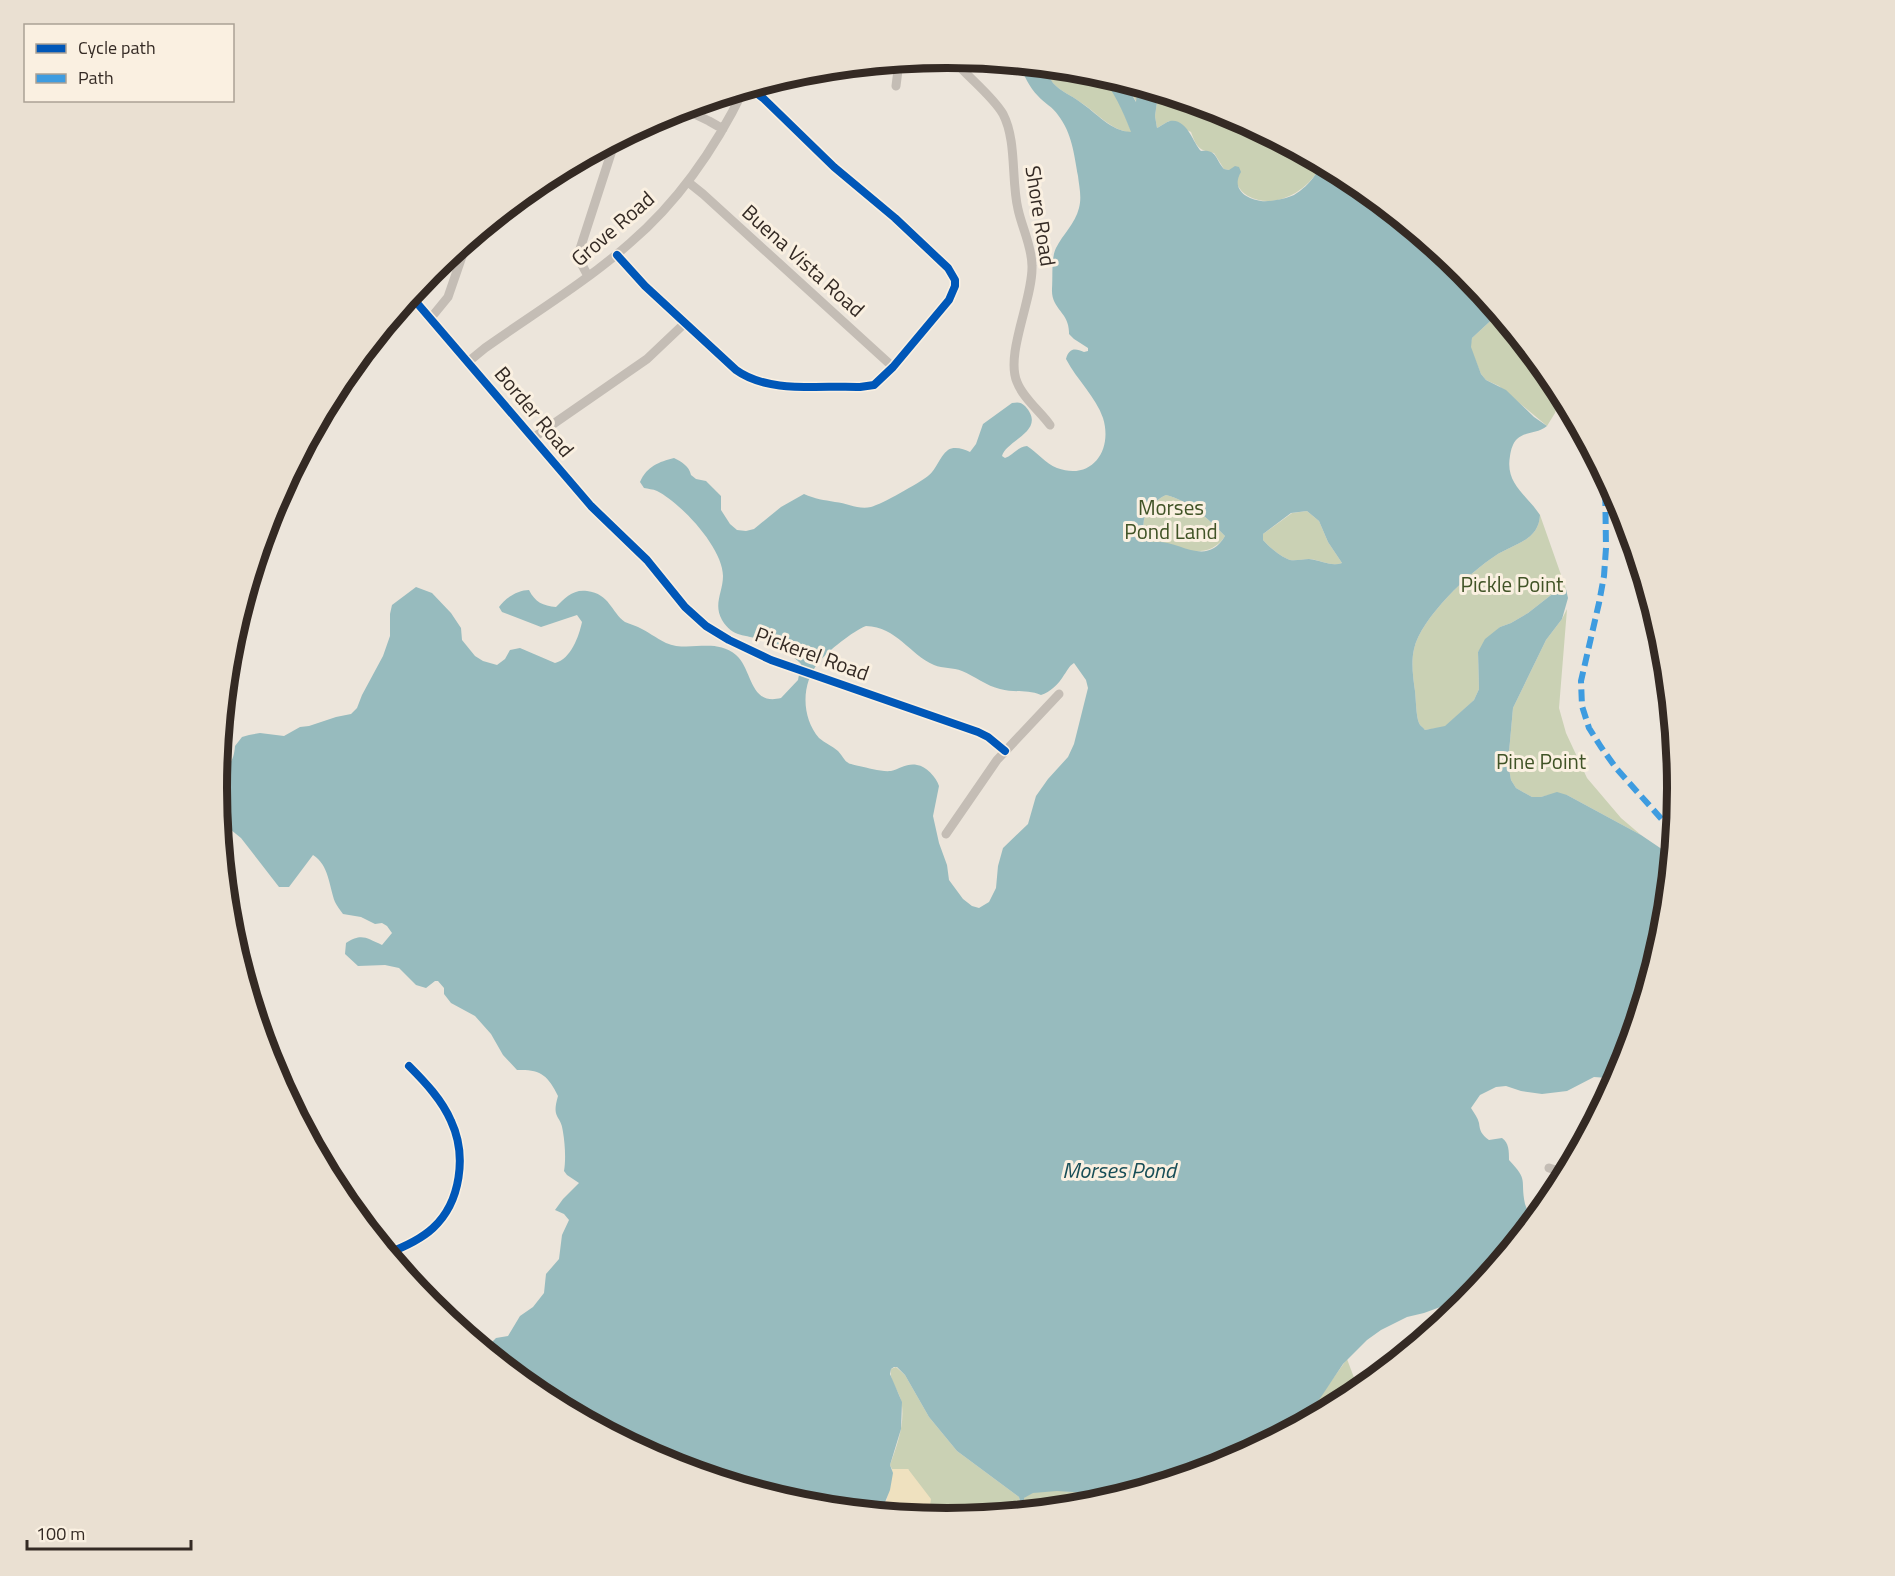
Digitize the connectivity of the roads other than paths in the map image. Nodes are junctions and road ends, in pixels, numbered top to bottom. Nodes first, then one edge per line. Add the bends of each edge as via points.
1 (962, 68) edge
2 (898, 69) edge
3 (896, 86) dead end
4 (757, 93) edge
5 (739, 99) edge
6 (694, 114) edge
7 (723, 129) junction
8 (612, 151) edge
9 (688, 182) junction
10 (462, 255) edge
11 (617, 255) junction
12 (588, 276) junction
13 (416, 302) edge
14 (430, 319) junction
15 (685, 323) junction
16 (468, 362) junction
17 (893, 367) junction
18 (1050, 425) dead end
19 (533, 438) junction
20 (634, 549) joint
21 (1059, 694) dead end
22 (1005, 751) junction
23 (946, 834) dead end
24 (409, 1066) dead end
25 (1549, 1168) dead end
26 (1558, 1170) edge
27 (395, 1250) edge

1 - 18 street, Shore Road via 998,106 1007,124 1017,208 1032,264 1031,285 1015,350 1015,375 1022,391
2 - 3 street
4 - 17 street via 896,218 948,268 955,280 949,300
5 - 7 street, Grove Road
6 - 7 street
7 - 9 street, Grove Road
8 - 12 street via 580,249 581,263
9 - 11 street, Grove Road
9 - 17 street, Buena Vista Road
10 - 14 street via 448,297
11 - 12 street, Grove Road
11 - 15 street
12 - 16 street, Grove Road
13 - 14 street, Border Road
14 - 16 street, Border Road
15 - 17 street via 736,370 766,384 874,386
15 - 19 street via 648,359
16 - 19 street, Border Road
19 - 20 street, Border Road
20 - 22 street, Pickerel Road via 706,626 753,652 972,729
21 - 22 street
22 - 23 street
24 - 27 street via 451,1120 459,1145 460,1170 441,1219 423,1236
25 - 26 street

